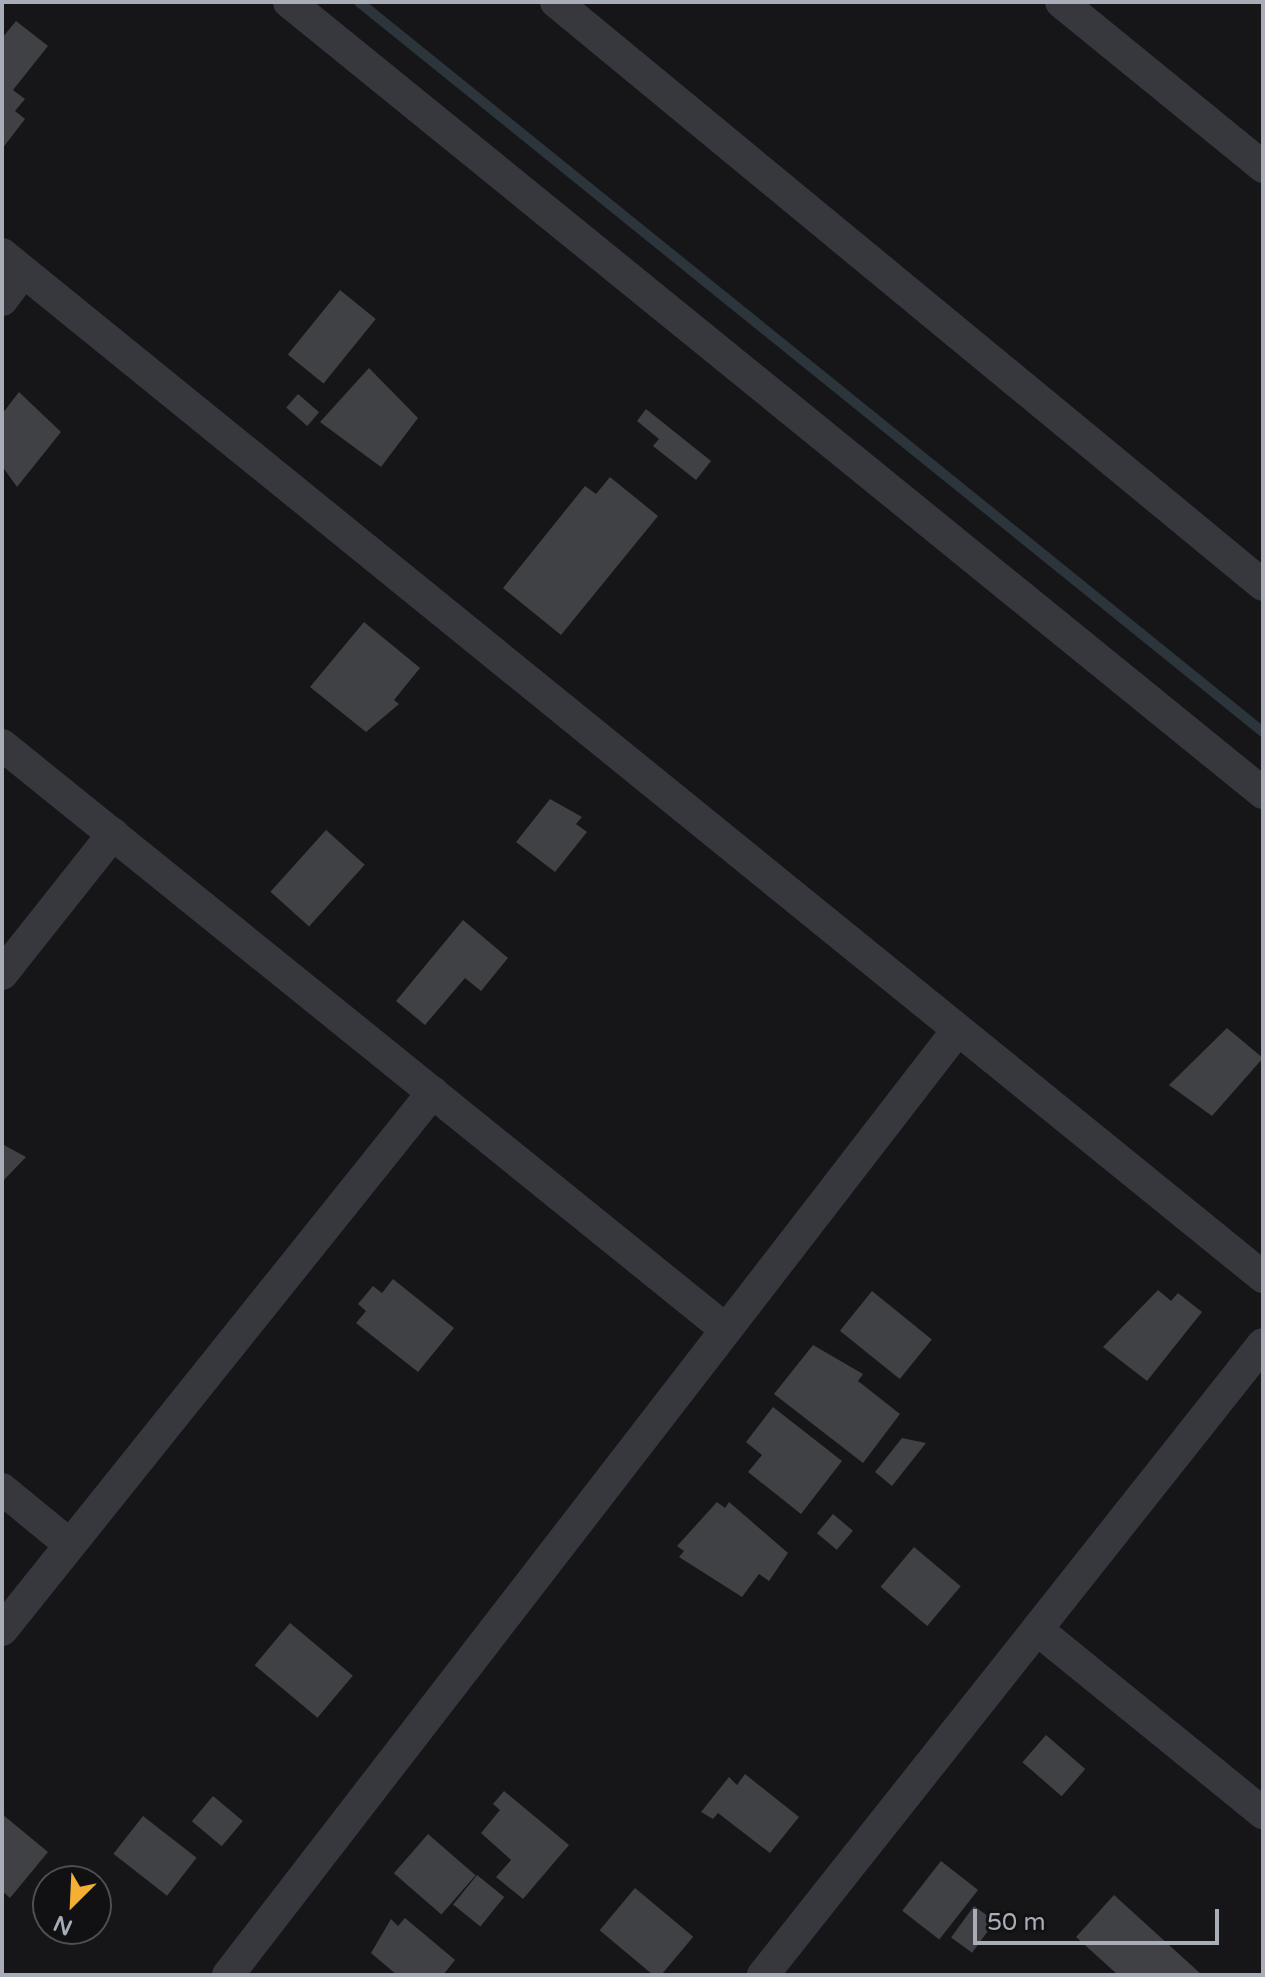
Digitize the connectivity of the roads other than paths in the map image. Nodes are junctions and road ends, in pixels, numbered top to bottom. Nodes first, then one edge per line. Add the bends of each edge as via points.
1 (289, 2) edge
2 (556, 2) edge
3 (1061, 2) edge
4 (1263, 167) edge
5 (13, 263) edge
6 (2, 300) edge
7 (1263, 585) edge
8 (2, 745) edge
9 (1263, 793) edge
10 (113, 834) junction
11 (2, 974) edge
12 (956, 1032) junction
13 (433, 1092) junction
14 (1263, 1277) edge
15 (724, 1328) junction
16 (1263, 1344) edge
17 (2, 1489) edge
18 (69, 1544) junction
19 (2, 1630) edge
20 (1039, 1631) junction
21 (1263, 1813) edge
22 (228, 1975) edge
23 (763, 1975) edge

1 - 9 street
2 - 7 street
3 - 4 street
5 - 6 street
5 - 12 street
8 - 10 street
10 - 11 street
10 - 13 street
12 - 14 street
12 - 15 street
13 - 15 street
13 - 18 street
15 - 22 street
16 - 20 street
17 - 18 street
18 - 19 street
20 - 21 street
20 - 23 street

